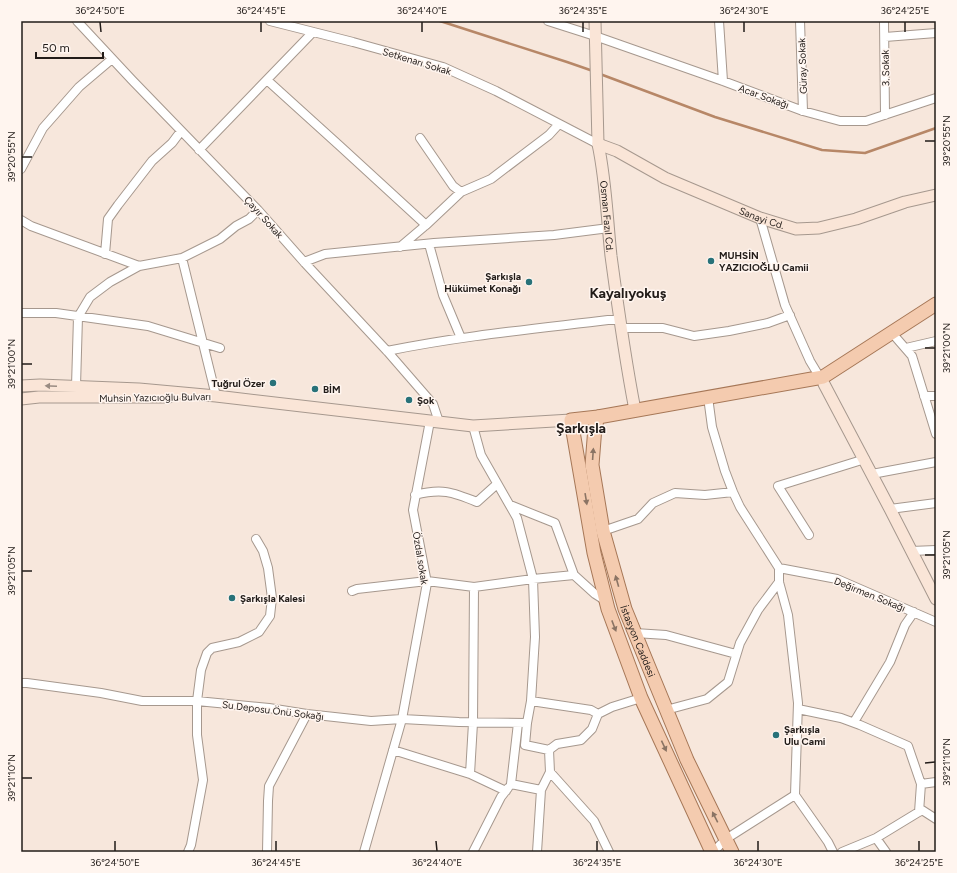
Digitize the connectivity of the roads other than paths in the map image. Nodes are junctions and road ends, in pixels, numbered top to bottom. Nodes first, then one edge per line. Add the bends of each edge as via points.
1 (77, 21) edge
2 (270, 21) edge
3 (548, 21) edge
4 (595, 21) edge
5 (719, 21) edge
6 (800, 21) edge
7 (884, 21) edge
8 (313, 32) junction
9 (936, 34) edge
10 (884, 37) junction
11 (595, 40) junction
12 (112, 59) junction
13 (267, 80) junction
14 (723, 81) junction
15 (936, 98) edge
16 (803, 111) junction
17 (885, 115) junction
18 (559, 124) junction
19 (181, 131) junction
20 (420, 138) dead end
21 (598, 144) junction
22 (199, 150) junction
23 (21, 169) edge
24 (461, 192) junction
25 (936, 195) edge
26 (258, 210) junction
27 (760, 218) junction
28 (21, 220) edge
29 (426, 225) junction
30 (609, 228) junction
31 (429, 244) junction
32 (400, 247) junction
33 (105, 254) junction
34 (182, 258) junction
35 (304, 262) junction
36 (139, 266) junction
37 (936, 304) edge
38 (21, 313) edge
39 (790, 315) junction
40 (78, 317) junction
41 (621, 324) junction
42 (892, 333) junction
43 (461, 338) junction
44 (936, 340) edge
45 (204, 342) junction
46 (220, 348) dead end
47 (906, 348) junction
48 (387, 351) junction
49 (822, 381) junction
50 (21, 386) edge
51 (76, 386) junction
52 (216, 396) junction
53 (924, 396) junction
54 (936, 396) edge
55 (708, 397) junction
56 (21, 399) edge
57 (635, 410) junction
58 (598, 416) junction
59 (571, 420) junction
60 (434, 421) junction
61 (472, 426) junction
62 (936, 434) edge
63 (864, 460) junction
64 (936, 462) edge
65 (872, 474) junction
66 (497, 484) junction
67 (733, 492) junction
68 (416, 495) junction
69 (936, 503) edge
70 (510, 505) junction
71 (890, 509) junction
72 (603, 531) junction
73 (809, 536) dead end
74 (256, 539) dead end
75 (936, 550) edge
76 (911, 551) junction
77 (779, 568) junction
78 (574, 575) junction
79 (532, 578) junction
80 (427, 581) junction
81 (778, 582) junction
82 (474, 587) junction
83 (352, 591) dead end
84 (936, 599) edge
85 (606, 601) junction
86 (914, 612) junction
87 (936, 622) edge
88 (635, 633) junction
89 (736, 654) junction
90 (21, 683) edge
91 (641, 698) junction
92 (197, 701) junction
93 (531, 701) junction
94 (798, 709) junction
95 (666, 710) junction
96 (307, 714) junction
97 (598, 714) junction
98 (402, 719) junction
99 (473, 722) junction
100 (854, 722) junction
101 (522, 723) junction
102 (393, 750) junction
103 (549, 750) junction
104 (550, 772) junction
105 (470, 774) junction
106 (936, 782) edge
107 (921, 784) junction
108 (508, 788) junction
109 (541, 790) junction
110 (794, 795) junction
111 (919, 812) junction
112 (936, 819) edge
113 (876, 838) junction
114 (726, 839) junction
115 (188, 852) edge
116 (267, 852) edge
117 (364, 852) edge
118 (473, 852) edge
119 (537, 852) edge
120 (609, 852) edge
121 (713, 852) edge
122 (732, 852) edge
123 (833, 852) edge
124 (842, 852) edge
125 (886, 852) edge

1 - 12 street, Çayır Sokak
2 - 8 street, Setkenarı Sokak
3 - 11 street, Acar Sokağı
4 - 11 street, Osman Fazıl Cd.
5 - 14 street
6 - 16 street, Güray Sokak
7 - 10 street, 3. Sokak
8 - 13 street
8 - 18 street, Setkenarı Sokak via 443,67
9 - 10 street
10 - 17 street, 3. Sokak
11 - 14 street, Acar Sokağı
11 - 21 street, Osman Fazıl Cd.
12 - 19 street, Çayır Sokak
12 - 23 street via 79,87 43,128
13 - 22 street
13 - 29 street
14 - 16 street, Acar Sokağı
15 - 17 street, Acar Sokağı
16 - 17 street, Acar Sokağı via 840,121 866,121
18 - 21 street, Setkenarı Sokak
18 - 24 street via 549,135 491,179
19 - 22 street, Çayır Sokak
19 - 33 street via 152,161 108,219
20 - 24 street via 453,186
21 - 27 street, Sanayi Cd. via 617,151 665,178
21 - 30 street, Osman Fazıl Cd.
22 - 26 street, Çayır Sokak
24 - 29 street
25 - 27 street, Sanayi Cd. via 819,228 796,228
26 - 34 street via 220,239
26 - 35 street, Çayır Sokak
27 - 39 street
28 - 33 street
29 - 32 street
30 - 31 street via 554,235
30 - 41 street, Osman Fazıl Cd.
31 - 32 street
31 - 43 street via 443,295
32 - 35 street via 325,254
33 - 36 street
34 - 36 street
34 - 45 street
35 - 48 street, Çayır Sokak
36 - 40 street via 90,297
37 - 42 main road
38 - 40 street via 56,313
39 - 41 street via 768,323 694,336 663,328
39 - 49 street via 810,361
40 - 45 street via 148,326
40 - 51 street
41 - 43 street via 608,320
41 - 57 street, Osman Fazıl Cd.
42 - 47 street
42 - 49 main road via 823,377
43 - 48 street
44 - 47 street
45 - 46 street
45 - 52 street
47 - 53 street via 912,356
48 - 60 street, Çayır Sokak via 432,404
49 - 55 main road
49 - 63 street
51 -> 50 street, Muhsin Yazıcıoğlu Bulvarı
51 - 52 street, Muhsin Yazıcıoğlu Bulvarı
52 - 56 street, Muhsin Yazıcıoğlu Bulvarı
52 - 60 street
53 - 54 street
53 - 62 street
55 - 57 main road
55 - 67 street via 712,427
57 - 58 main road
58 - 59 main road
72 -> 58 main road, İstasyon Caddesi via 592,465
59 - 61 street
59 -> 85 main road, İstasyon Caddesi via 594,553
60 - 61 street
60 - 68 street, Özdal sokak
61 - 66 street via 481,455
63 - 65 street
63 - 73 street via 778,486
64 - 65 street
65 - 71 street
66 - 68 street via 477,502 452,492 430,491
66 - 70 street
67 - 72 street via 705,495 675,493 653,503 638,519
67 - 77 street
68 - 80 street, Özdal sokak via 413,510
69 - 71 street
70 - 78 street via 555,523
70 - 79 street via 517,518
71 - 76 street
88 -> 72 main road, İstasyon Caddesi via 625,609
74 - 92 street via 268,568 272,598 270,616 259,632 239,642 212,648 207,653 201,670
75 - 76 street
76 - 84 street
77 - 81 street
77 - 86 street, Değirmen Sokağı via 837,579
78 - 79 street
78 - 85 street
79 - 82 street
79 - 93 street via 535,636
80 - 82 street
80 - 83 street
80 - 98 street, Özdal sokak
81 - 89 street via 758,610
81 - 94 street via 788,615
82 - 99 street
85 -> 91 main road, İstasyon Caddesi
86 - 87 street, Değirmen Sokağı
86 - 100 street via 905,625 890,662
88 - 89 street via 666,635
88 - 95 main road, İstasyon Caddesi
89 - 95 street via 728,682 707,700
90 - 92 street, Su Deposu Önü Sokağı via 142,701
91 - 97 street
91 -> 121 main road, İstasyon Caddesi
92 - 96 street, Su Deposu Önü Sokağı
92 - 115 street via 196,735 203,780
93 - 97 street via 591,710
93 - 101 street
94 - 100 street
94 - 110 street
114 -> 95 main road, İstasyon Caddesi via 687,760
96 - 98 street, Su Deposu Önü Sokağı via 371,721
96 - 116 street via 270,786
97 - 103 street via 592,729 581,740 557,744
98 - 99 street, Su Deposu Önü Sokağı
98 - 102 street, Özdal sokak
99 - 101 street, Su Deposu Önü Sokağı
99 - 105 street
100 - 107 street via 908,746
101 - 103 street via 525,745
101 - 108 street
102 - 105 street
102 - 117 street, Özdal sokak
103 - 104 street
104 - 109 street
104 - 120 street via 594,821
105 - 108 street
106 - 107 street
107 - 111 street
108 - 109 street
108 - 118 street
109 - 119 street
110 - 114 street
110 - 123 street
111 - 112 street via 922,810
111 - 113 street
113 - 124 street
113 - 125 street
114 - 121 street
114 - 122 main road, İstasyon Caddesi

